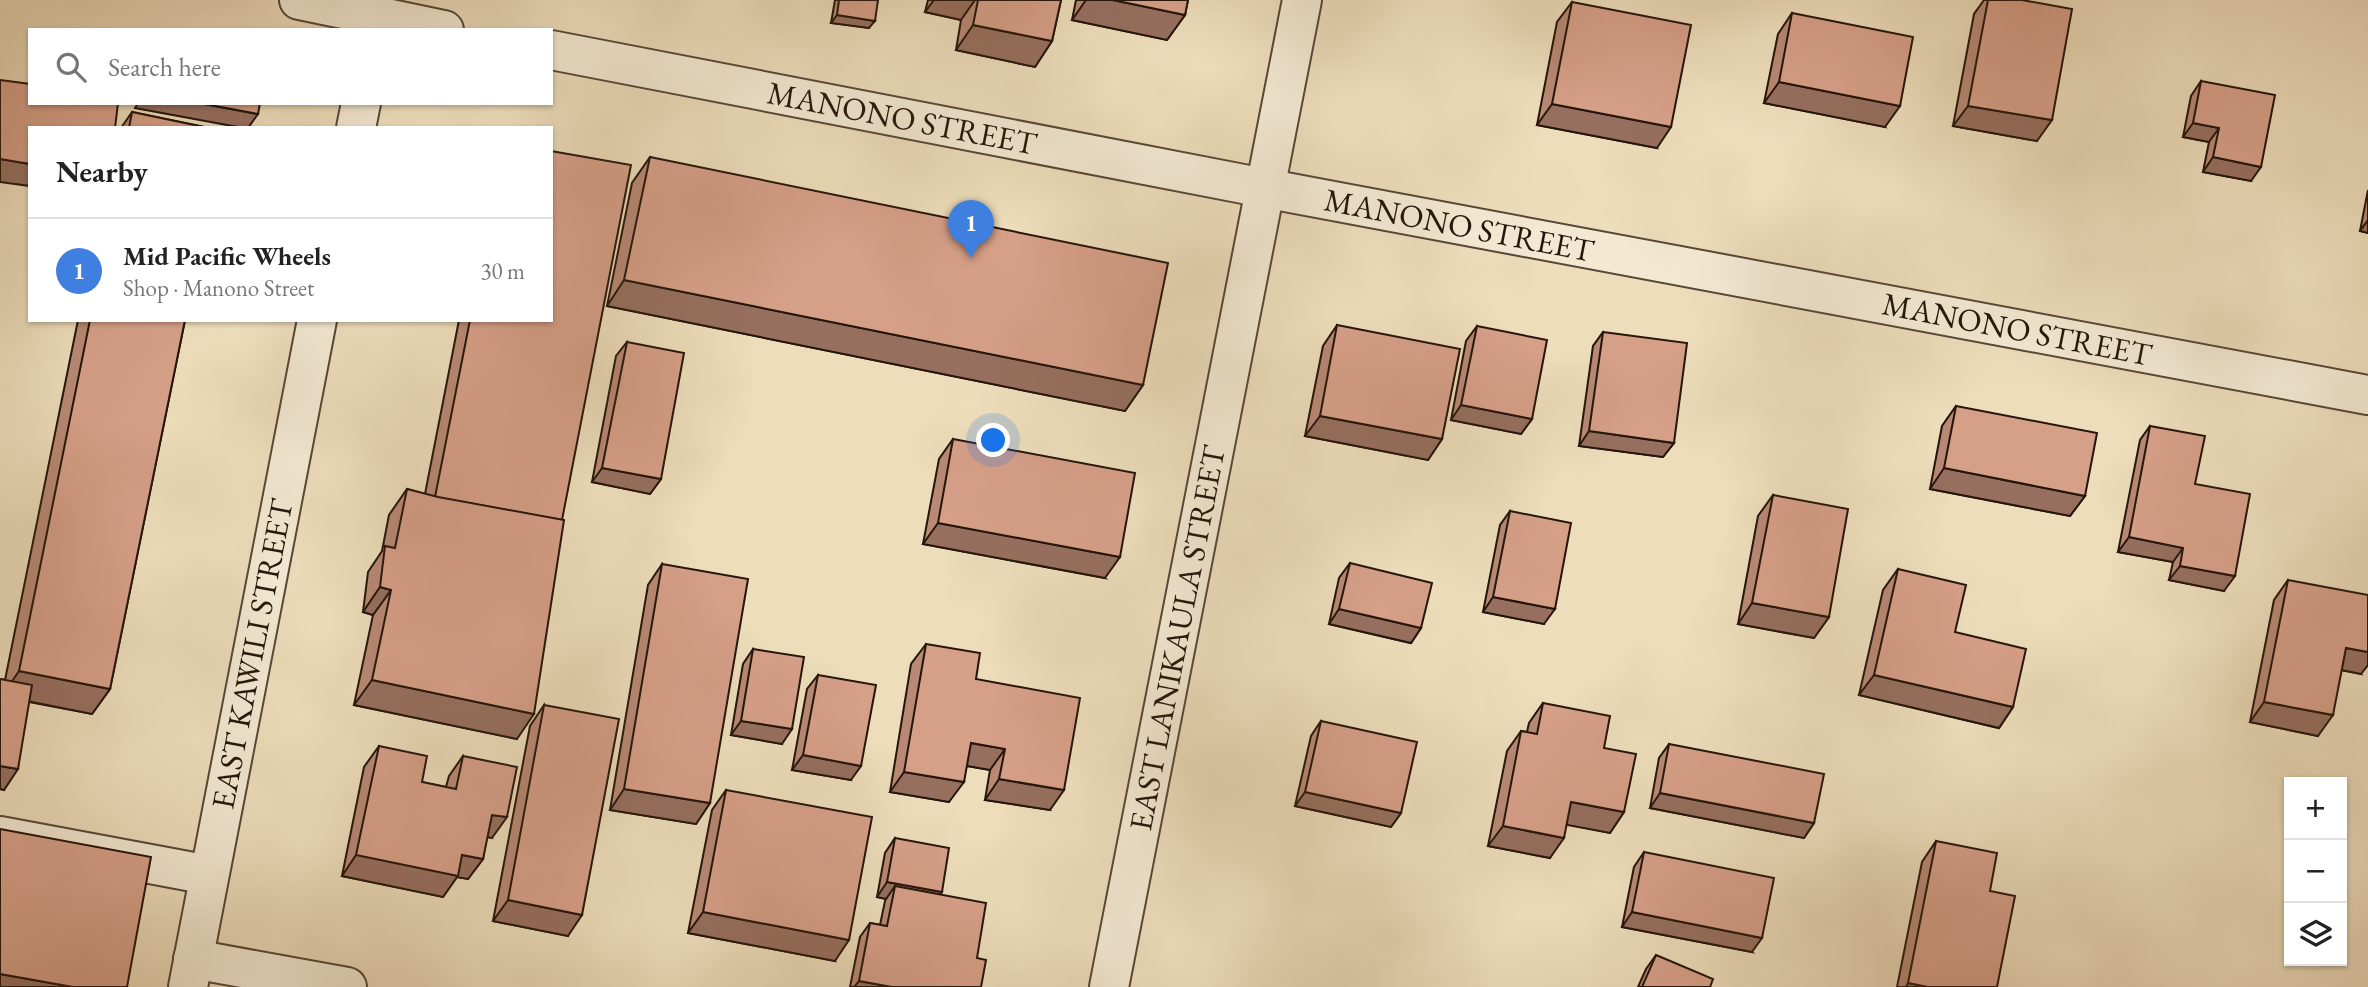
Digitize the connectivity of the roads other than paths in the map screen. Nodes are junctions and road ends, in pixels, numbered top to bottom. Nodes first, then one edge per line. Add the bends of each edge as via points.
1 (299, 0) edge
2 (1302, 0) edge
3 (377, 23) edge
4 (425, 28) edge
5 (553, 50) edge
6 (361, 105) edge
7 (356, 126) edge
8 (1264, 188) junction
9 (317, 322) edge
10 (2368, 395) edge
11 (0, 836) edge
12 (209, 875) junction
13 (191, 973) edge
14 (341, 986) edge
15 (1109, 987) edge

1 - 3 street
2 - 8 street, EAST LANIKAULA STREET
3 - 4 street
5 - 8 street, MANONO STREET
6 - 7 street
8 - 10 street, MANONO STREET
8 - 15 street, EAST LANIKAULA STREET
9 - 12 street, EAST KAWILI STREET
11 - 12 street
12 - 13 street, EAST KAWILI STREET
13 - 14 street

